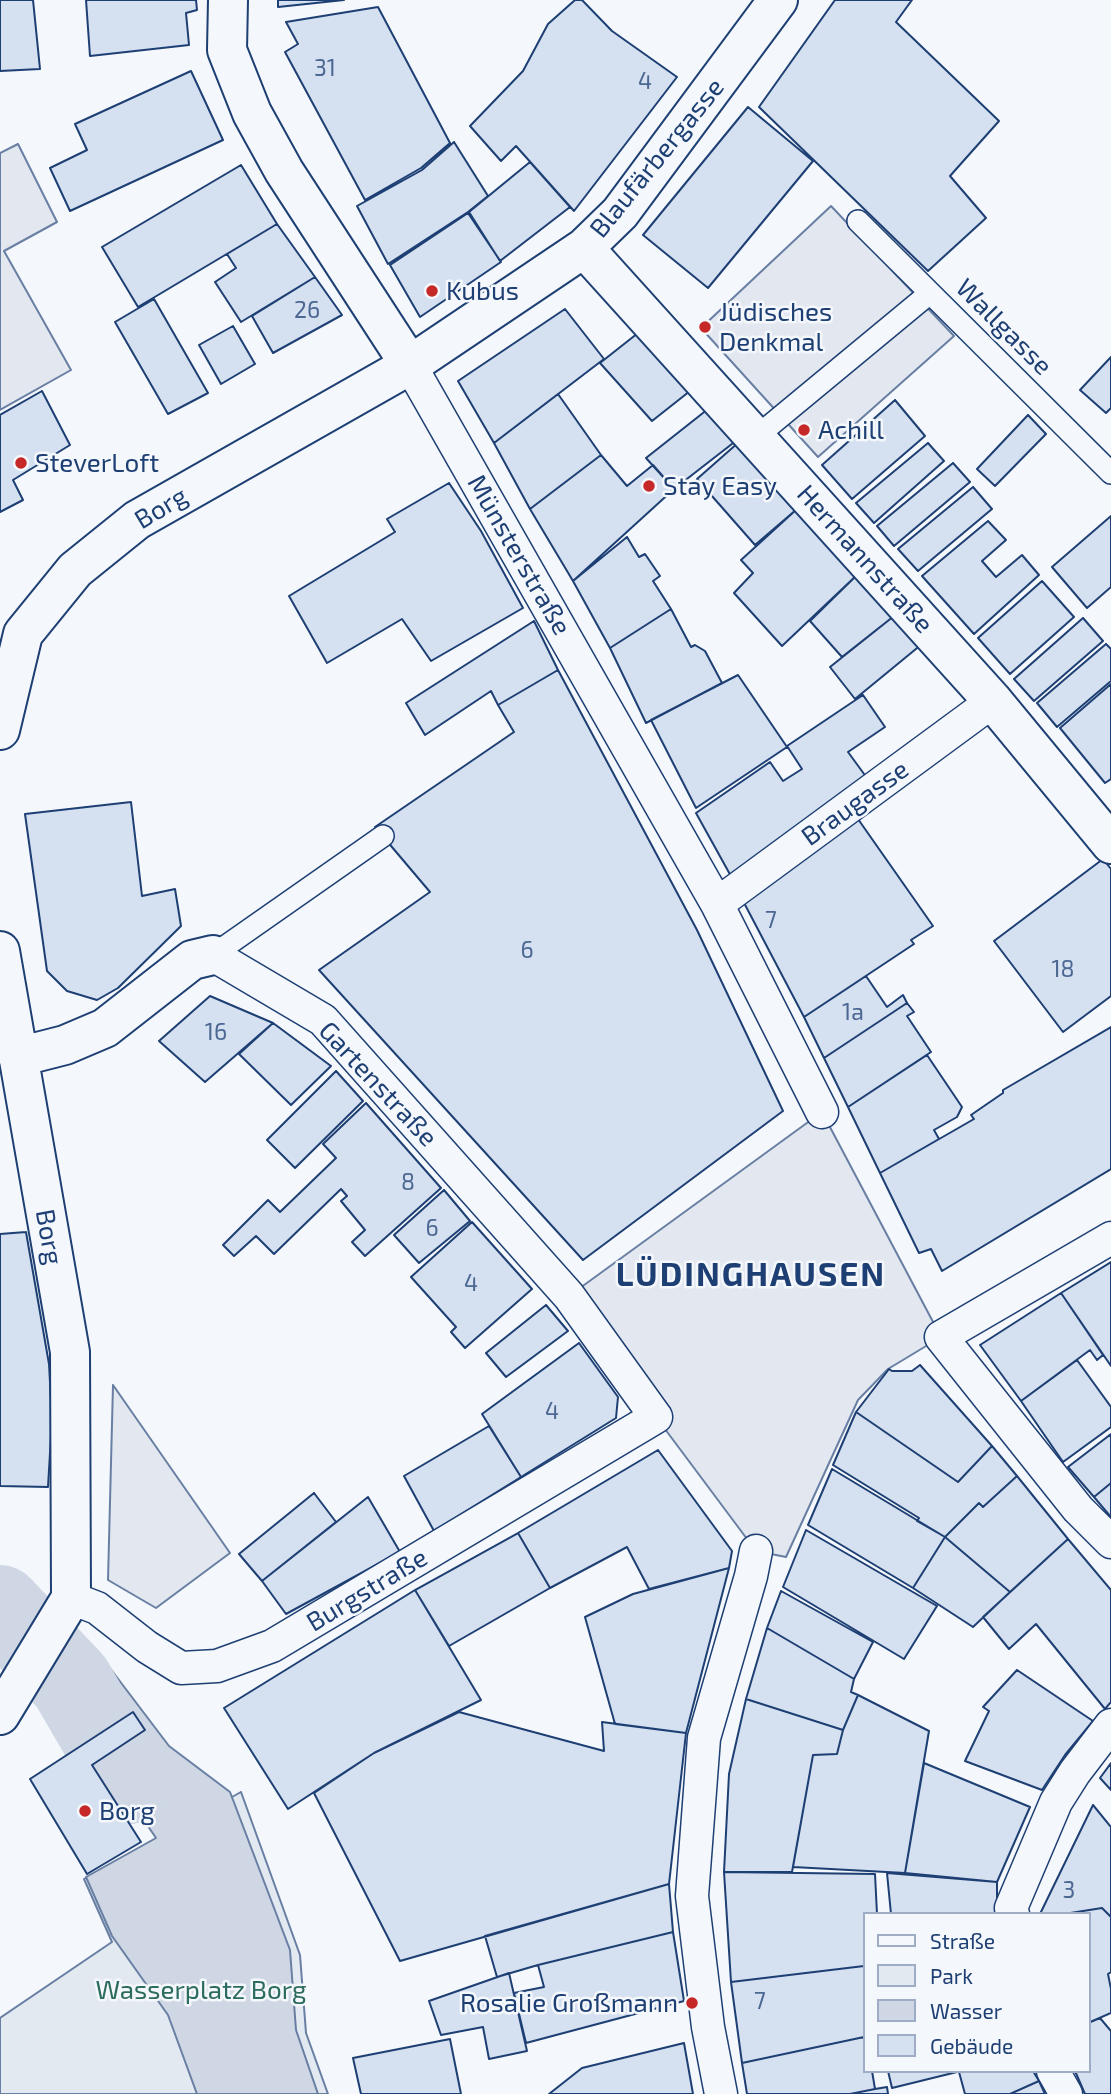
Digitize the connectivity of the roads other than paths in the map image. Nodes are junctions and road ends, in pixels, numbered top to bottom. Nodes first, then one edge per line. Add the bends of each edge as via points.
1 (228, 0) edge
2 (778, 0) edge
3 (858, 221) dead end
4 (584, 248) junction
5 (930, 293) junction
6 (410, 365) junction
7 (756, 437) junction
8 (1111, 473) edge
9 (993, 701) junction
10 (0, 730) edge
11 (383, 836) dead end
12 (1111, 845) edge
13 (717, 904) junction
14 (0, 951) edge
15 (213, 955) junction
16 (18, 1057) junction
17 (822, 1112) dead end
18 (1111, 1238) edge
19 (656, 1418) joint
20 (1111, 1542) edge
21 (756, 1551) dead end
22 (67, 1604) junction
23 (8, 1701) edge
24 (1111, 1725) edge
25 (1013, 1912) edge
26 (1054, 2073) edge
27 (720, 2094) edge
28 (1066, 2094) edge

1 - 6 street, Münsterstraße via 227,50 252,113 284,172
2 - 4 street, Blaufärbergasse via 620,213
3 - 5 lane, Wallgasse
4 - 6 street, Blaufärbergasse
4 - 7 street, Hermannstraße
5 - 7 lane
5 - 8 lane, Wallgasse
6 - 10 street, Borg via 137,520 75,570 23,634
6 - 13 street, Münsterstraße
7 - 9 street, Hermannstraße
9 - 12 street, Hermannstraße
9 - 13 street, Braugasse
11 - 15 lane
13 - 17 street, Münsterstraße
14 - 16 street, Borg
15 - 16 street via 192,961 105,1028
15 - 19 street, Gartenstraße via 323,1020 569,1296
16 - 22 street, Borg via 70,1352
18 - 20 street via 941,1336 1078,1508
19 - 22 street, Burgstraße via 272,1646 217,1666 181,1668 97,1608
21 - 27 street via 704,1738 692,1896
22 - 23 street
24 - 25 street via 1056,1802
26 - 28 street

